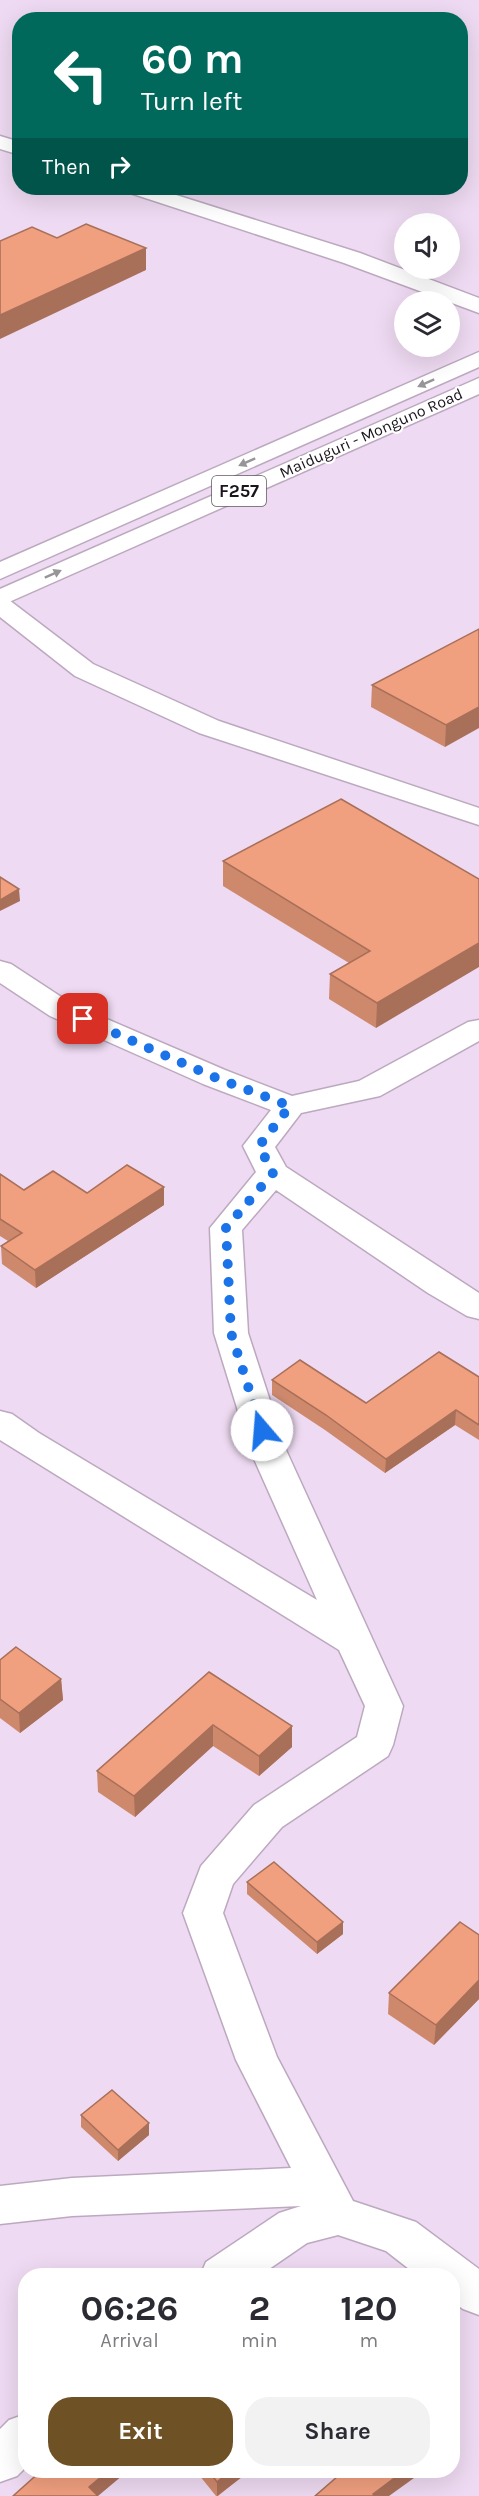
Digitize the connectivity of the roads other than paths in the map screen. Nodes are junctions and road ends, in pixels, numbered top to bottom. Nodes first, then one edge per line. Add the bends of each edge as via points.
1 (156, 195) edge
2 (479, 306) edge
3 (479, 359) edge
4 (479, 385) edge
5 (0, 571) edge
6 (0, 598) edge
7 (0, 605) edge
8 (479, 818) edge
9 (0, 970) edge
10 (479, 1029) edge
11 (290, 1106) junction
12 (273, 1173) junction
13 (479, 1308) edge
14 (0, 1423) edge
15 (353, 1640) junction
16 (330, 2201) junction
17 (0, 2205) edge
18 (234, 2268) edge
19 (442, 2268) edge
20 (460, 2281) edge
21 (479, 2295) edge
22 (18, 2443) edge
23 (0, 2460) edge

1 - 2 street via 352,258
3 -> 5 street, Maiduguri - Monguno Road / F257
6 -> 4 street, Maiduguri - Monguno Road / F257
7 - 8 street via 84,670 209,727
9 - 11 street via 61,1010
10 - 11 street via 369,1089
11 - 12 street via 259,1146
12 - 13 street
12 - 15 street via 226,1228 231,1333 268,1450
14 - 15 street
15 - 16 street via 384,1706 374,1745 268,1816 215,1877 203,1913 257,2060
16 - 17 street via 72,2197
16 - 18 street
16 - 19 street via 400,2236
20 - 21 street
22 - 23 street

